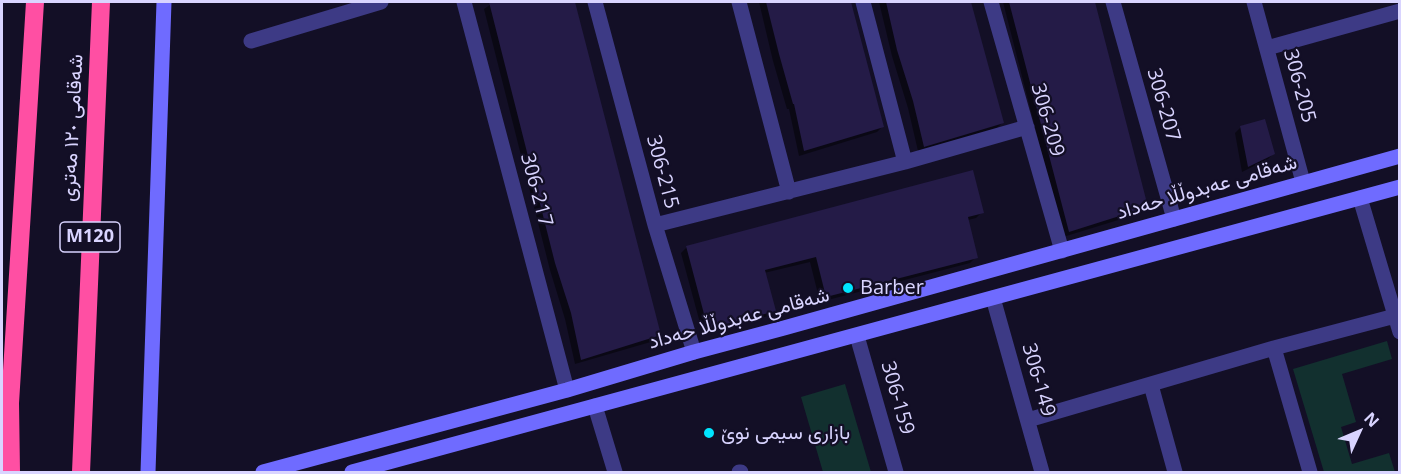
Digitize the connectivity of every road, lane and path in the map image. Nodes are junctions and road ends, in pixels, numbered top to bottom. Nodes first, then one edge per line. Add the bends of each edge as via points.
1 (35, 2) edge
2 (101, 2) edge
3 (164, 2) edge
4 (381, 2) edge
5 (464, 2) edge
6 (595, 2) edge
7 (739, 2) edge
8 (863, 2) edge
9 (991, 2) edge
10 (1113, 2) edge
11 (1254, 2) edge
12 (1400, 11) edge
13 (251, 41) dead end
14 (1266, 48) junction
15 (1027, 127) junction
16 (1400, 156) edge
17 (905, 162) junction
18 (1303, 182) junction
19 (1400, 187) edge
20 (789, 192) junction
21 (1360, 198) junction
22 (1174, 219) junction
23 (655, 225) junction
24 (1062, 251) junction
25 (993, 298) junction
26 (1395, 316) junction
27 (784, 328) junction
28 (1400, 332) edge
29 (857, 336) junction
30 (1274, 348) junction
31 (693, 352) junction
32 (790, 353) junction
33 (1151, 385) junction
34 (567, 390) junction
35 (595, 406) junction
36 (1028, 420) junction
37 (10, 472) edge
38 (81, 472) edge
39 (148, 472) edge
40 (263, 472) edge
41 (352, 472) edge
42 (615, 472) edge
43 (896, 472) edge
44 (1042, 472) edge
45 (1175, 472) edge
46 (1310, 472) edge

1 - 37 highway via 10,403
2 - 38 highway, شەقامی ١٢٠ مەتری / M120
3 - 39 street
4 - 13 street
5 - 34 street, 306-217
6 - 23 street, 306-215
7 - 20 street
8 - 17 street
9 - 15 street, 306-209
10 - 22 street, 306-207
11 - 14 street, 306-205
12 - 14 street
14 - 18 street, 306-205
15 - 17 street
15 - 24 street, 306-209
16 - 18 street, شەقامی عەبدوڵڵا حەداد
17 - 20 street
18 - 22 street, شەقامی عەبدوڵڵا حەداد
19 - 21 street
20 - 23 street
21 - 25 street
21 - 26 street
22 - 24 street, شەقامی عەبدوڵڵا حەداد
23 - 31 street, 306-215
24 - 27 street, شەقامی عەبدوڵڵا حەداد
25 - 29 street
25 - 36 street, 306-149
26 - 28 street
26 - 30 street
27 - 31 street, شەقامی عەبدوڵڵا حەداد
27 - 32 street
29 - 32 street
29 - 43 street, 306-159
30 - 33 street
30 - 46 street
31 - 34 street, شەقامی عەبدوڵڵا حەداد
32 - 35 street
33 - 36 street
33 - 45 street
34 - 40 street, شەقامی عەبدوڵڵا حەداد
35 - 41 street
35 - 42 street
36 - 44 street, 306-149

